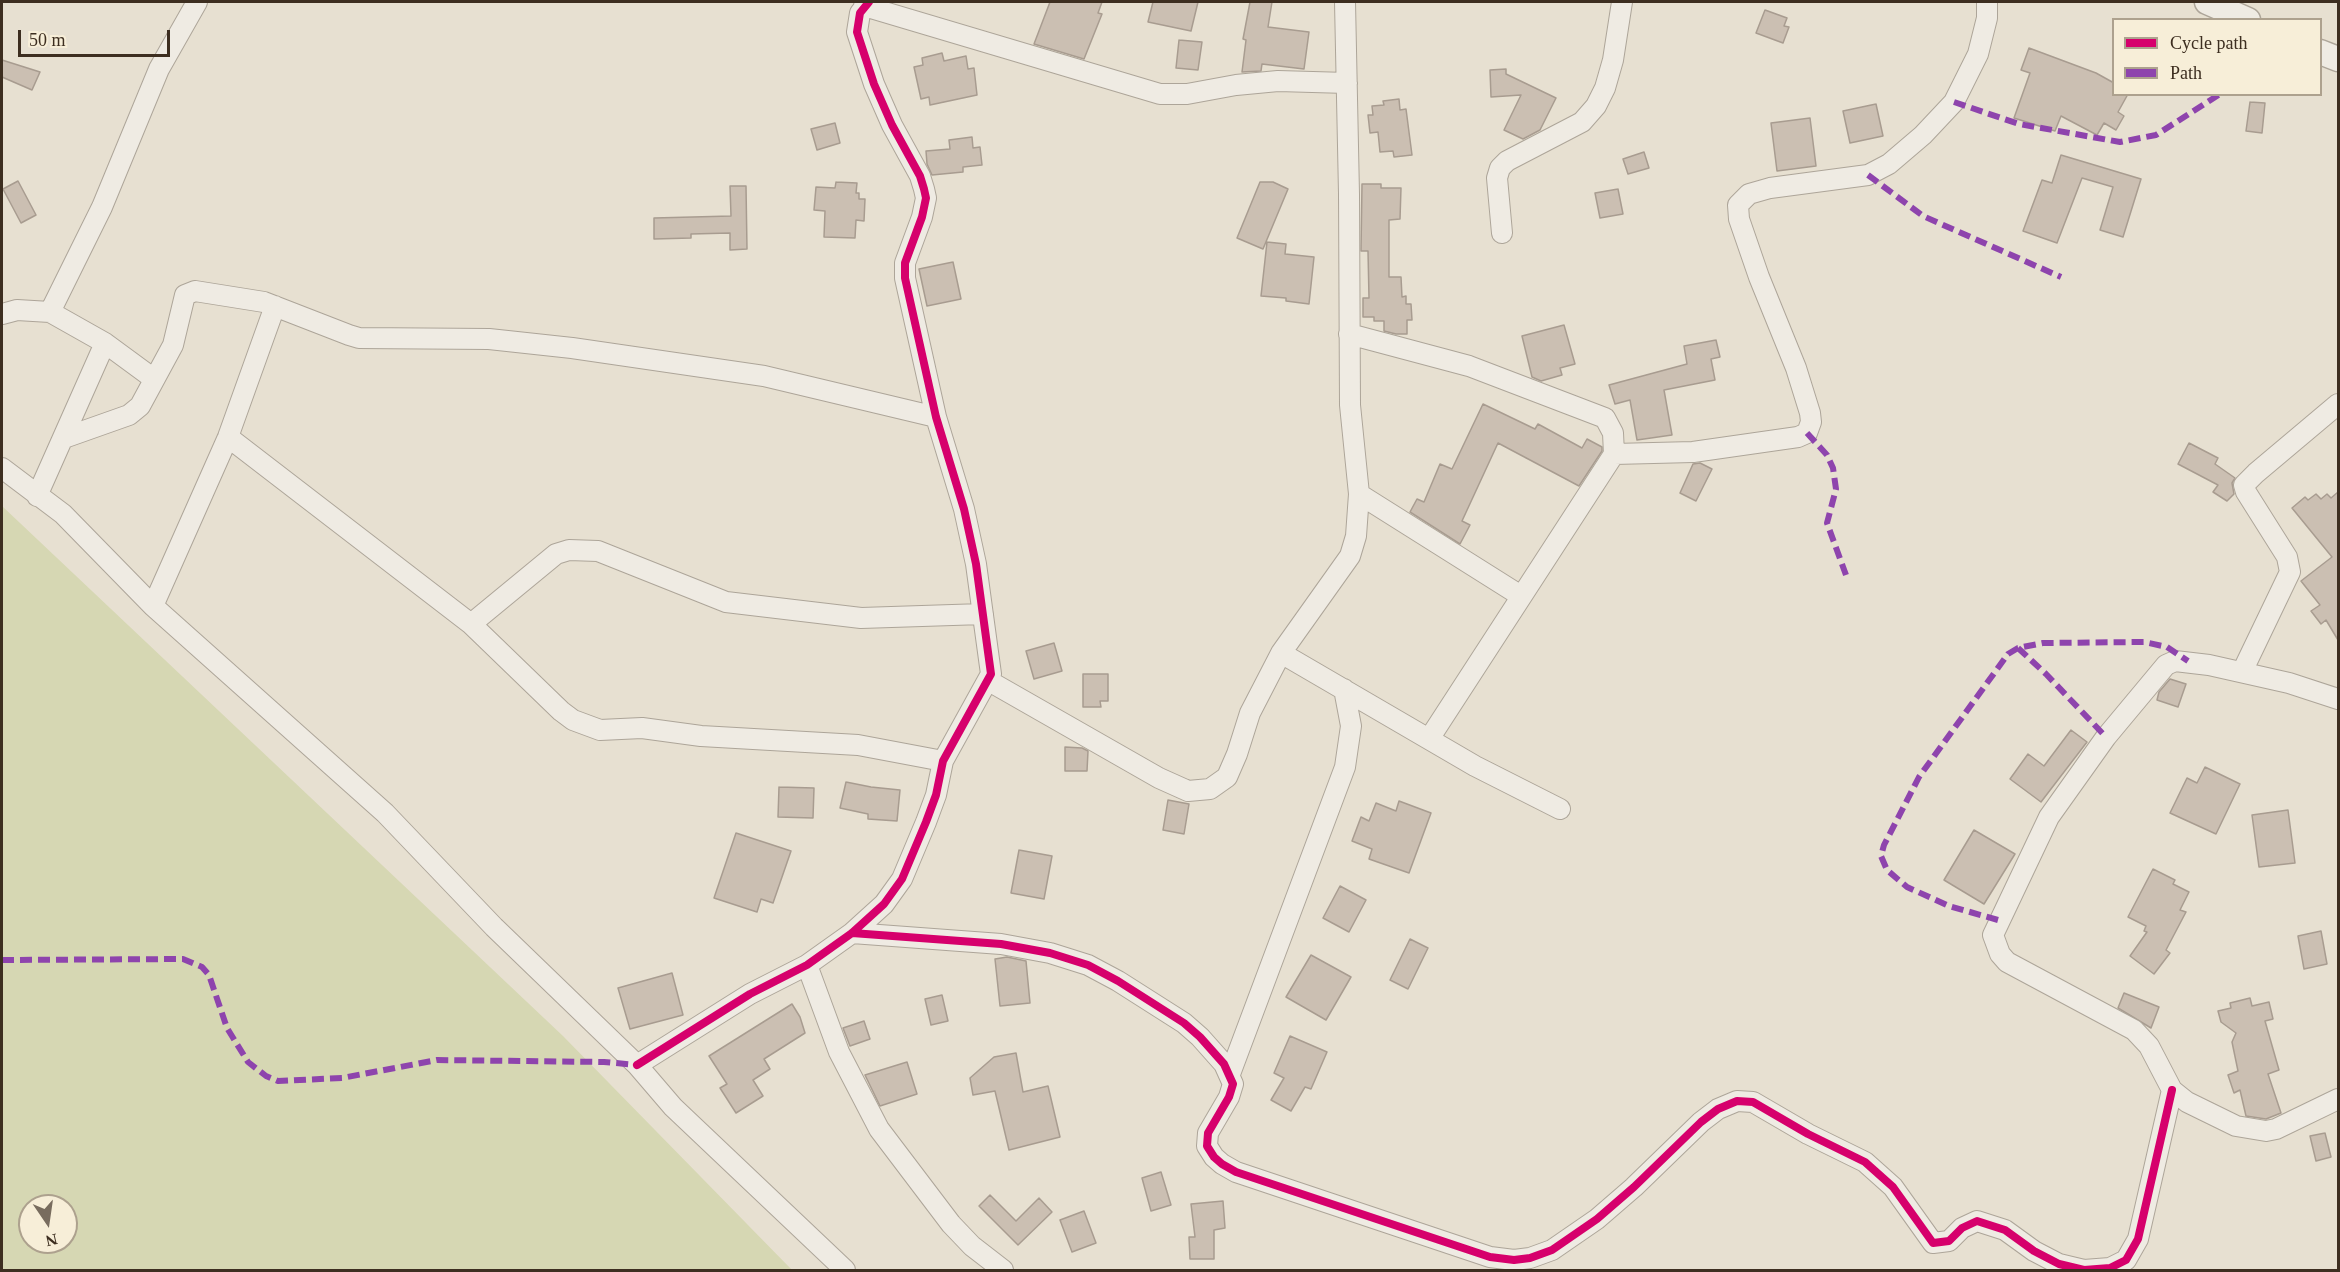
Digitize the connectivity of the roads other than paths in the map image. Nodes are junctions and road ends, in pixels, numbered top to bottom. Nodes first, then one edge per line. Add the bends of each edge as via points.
1 (197, 2) edge
2 (1345, 2) edge
3 (1622, 2) edge
4 (1987, 2) edge
5 (2208, 2) edge
6 (866, 4) edge
7 (2244, 18) edge
8 (2322, 53) edge
9 (2338, 59) edge
10 (1347, 83) junction
11 (1502, 233) dead end
12 (275, 306) junction
13 (50, 312) junction
14 (2, 314) edge
15 (1349, 334) junction
16 (105, 343) junction
17 (154, 379) junction
18 (2338, 404) edge
19 (936, 417) junction
20 (228, 437) junction
21 (64, 438) junction
22 (1614, 454) junction
23 (2, 468) edge
24 (1359, 494) junction
25 (37, 496) junction
26 (1521, 596) junction
27 (153, 606) junction
28 (983, 614) junction
29 (471, 624) junction
30 (1281, 653) junction
31 (2242, 672) junction
32 (989, 681) junction
33 (1344, 690) junction
34 (2338, 699) edge
35 (1429, 739) junction
36 (943, 761) junction
37 (1560, 809) dead end
38 (852, 933) junction
39 (807, 965) junction
40 (637, 1065) junction
41 (1230, 1074) junction
42 (2172, 1090) junction
43 (2338, 1099) edge
44 (845, 1270) edge
45 (1003, 1270) edge

1 - 13 street via 159,69 102,207
2 - 10 street
3 - 11 street via 1613,60 1596,106 1581,122 1507,160 1500,168 1497,178
4 - 22 street via 1978,54 1954,102 1889,164 1868,175 1770,188 1749,194 1738,205 1759,277 1796,368 1811,422 1807,432 1798,437 1693,452
5 - 7 street
6 - 10 street via 1160,94 1278,81
6 - 19 street via 856,25 862,50 892,125 920,176 926,198 905,263 905,278
8 - 9 street
10 - 15 street
12 - 17 street via 195,291 186,293 173,345
12 - 19 street via 359,338 489,339 572,348 764,376
12 - 20 street
13 - 14 street via 17,310
13 - 16 street
15 - 22 street via 1469,366 1605,418 1613,433
15 - 24 street via 1350,405
16 - 17 street
16 - 21 street
17 - 21 street via 140,406 129,415
18 - 31 street via 2244,485 2287,557 2290,572
19 - 28 street via 964,508
20 - 27 street
20 - 29 street
21 - 25 street
22 - 26 street
23 - 25 street
24 - 26 street
24 - 30 street via 1356,537 1350,556
25 - 27 street via 63,514
26 - 35 street
27 - 40 street via 385,813 494,927
28 - 29 street via 861,618 726,602 598,551 569,550 556,554
28 - 32 street via 991,669
29 - 36 street via 561,711 600,730 642,728 701,736 858,746
30 - 32 street via 1250,713 1227,777 1210,789 1196,792 1160,778
30 - 33 street
31 - 34 street
31 - 42 street via 2188,662 2166,665 2106,737 2049,817 1993,935 2007,962 2134,1030 2149,1046
32 - 36 street
33 - 35 street
33 - 41 street via 1351,726 1345,767
35 - 37 street
36 - 38 street via 929,813 902,879 884,904
38 - 39 street
38 - 41 street via 1001,944 1088,965 1184,1023
39 - 40 street via 750,994
39 - 45 street via 839,1052 879,1129 951,1224
40 - 44 street via 673,1107
41 - 42 street via 1233,1084 1229,1097 1208,1132 1208,1146 1222,1164 1490,1257 1514,1260 1552,1250 1597,1219 1701,1122 1737,1101 1753,1102 1865,1162 1893,1186 1933,1243 1949,1241 1962,1228 1977,1221 2005,1230 2059,1264 2084,1270 2110,1268 2126,1260 2138,1239
42 - 43 street via 2187,1102 2236,1126 2266,1131

